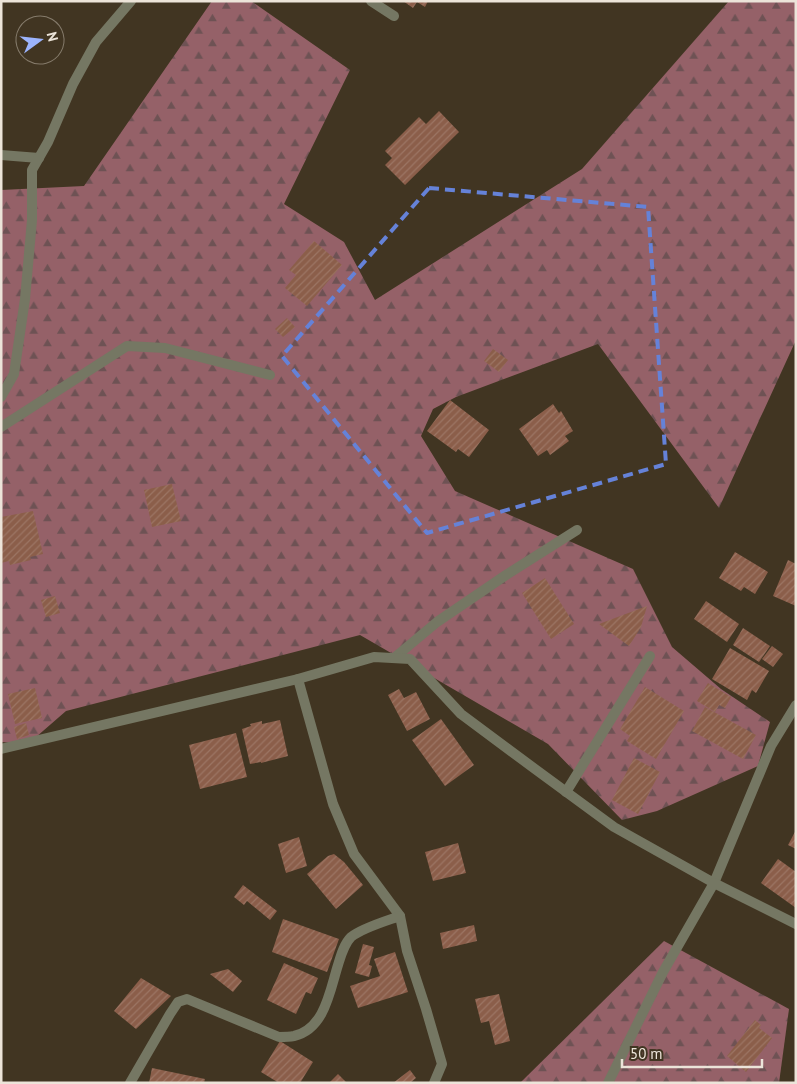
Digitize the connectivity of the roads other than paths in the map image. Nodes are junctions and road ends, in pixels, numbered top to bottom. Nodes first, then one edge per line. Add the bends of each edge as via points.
1 (131, 1) edge
2 (371, 1) edge
3 (394, 16) dead end
4 (1, 155) edge
5 (39, 158) junction
6 (270, 375) dead end
7 (1, 397) edge
8 (1, 427) edge
9 (578, 530) dead end
10 (650, 656) dead end
11 (394, 658) junction
12 (298, 679) junction
13 (796, 705) edge
14 (1, 749) edge
15 (566, 792) junction
16 (714, 883) junction
17 (400, 916) junction
18 (796, 924) edge
19 (130, 1083) edge
20 (434, 1083) edge
21 (608, 1083) edge

1 - 5 street via 96,42
2 - 3 street
4 - 5 street
5 - 7 street via 32,170 32,220 14,374
6 - 8 street via 165,348 127,346
9 - 11 street via 444,617
10 - 15 street
11 - 12 street via 374,657
11 - 15 street via 410,659 461,714
12 - 14 street
12 - 17 street via 333,804 354,854
13 - 16 street via 771,746
15 - 16 street via 614,827
16 - 18 street
16 - 21 street via 663,972
17 - 19 street via 350,938 342,952 325,1008 309,1029 295,1036 279,1037 187,999 178,1002
17 - 20 street via 407,951 442,1064

